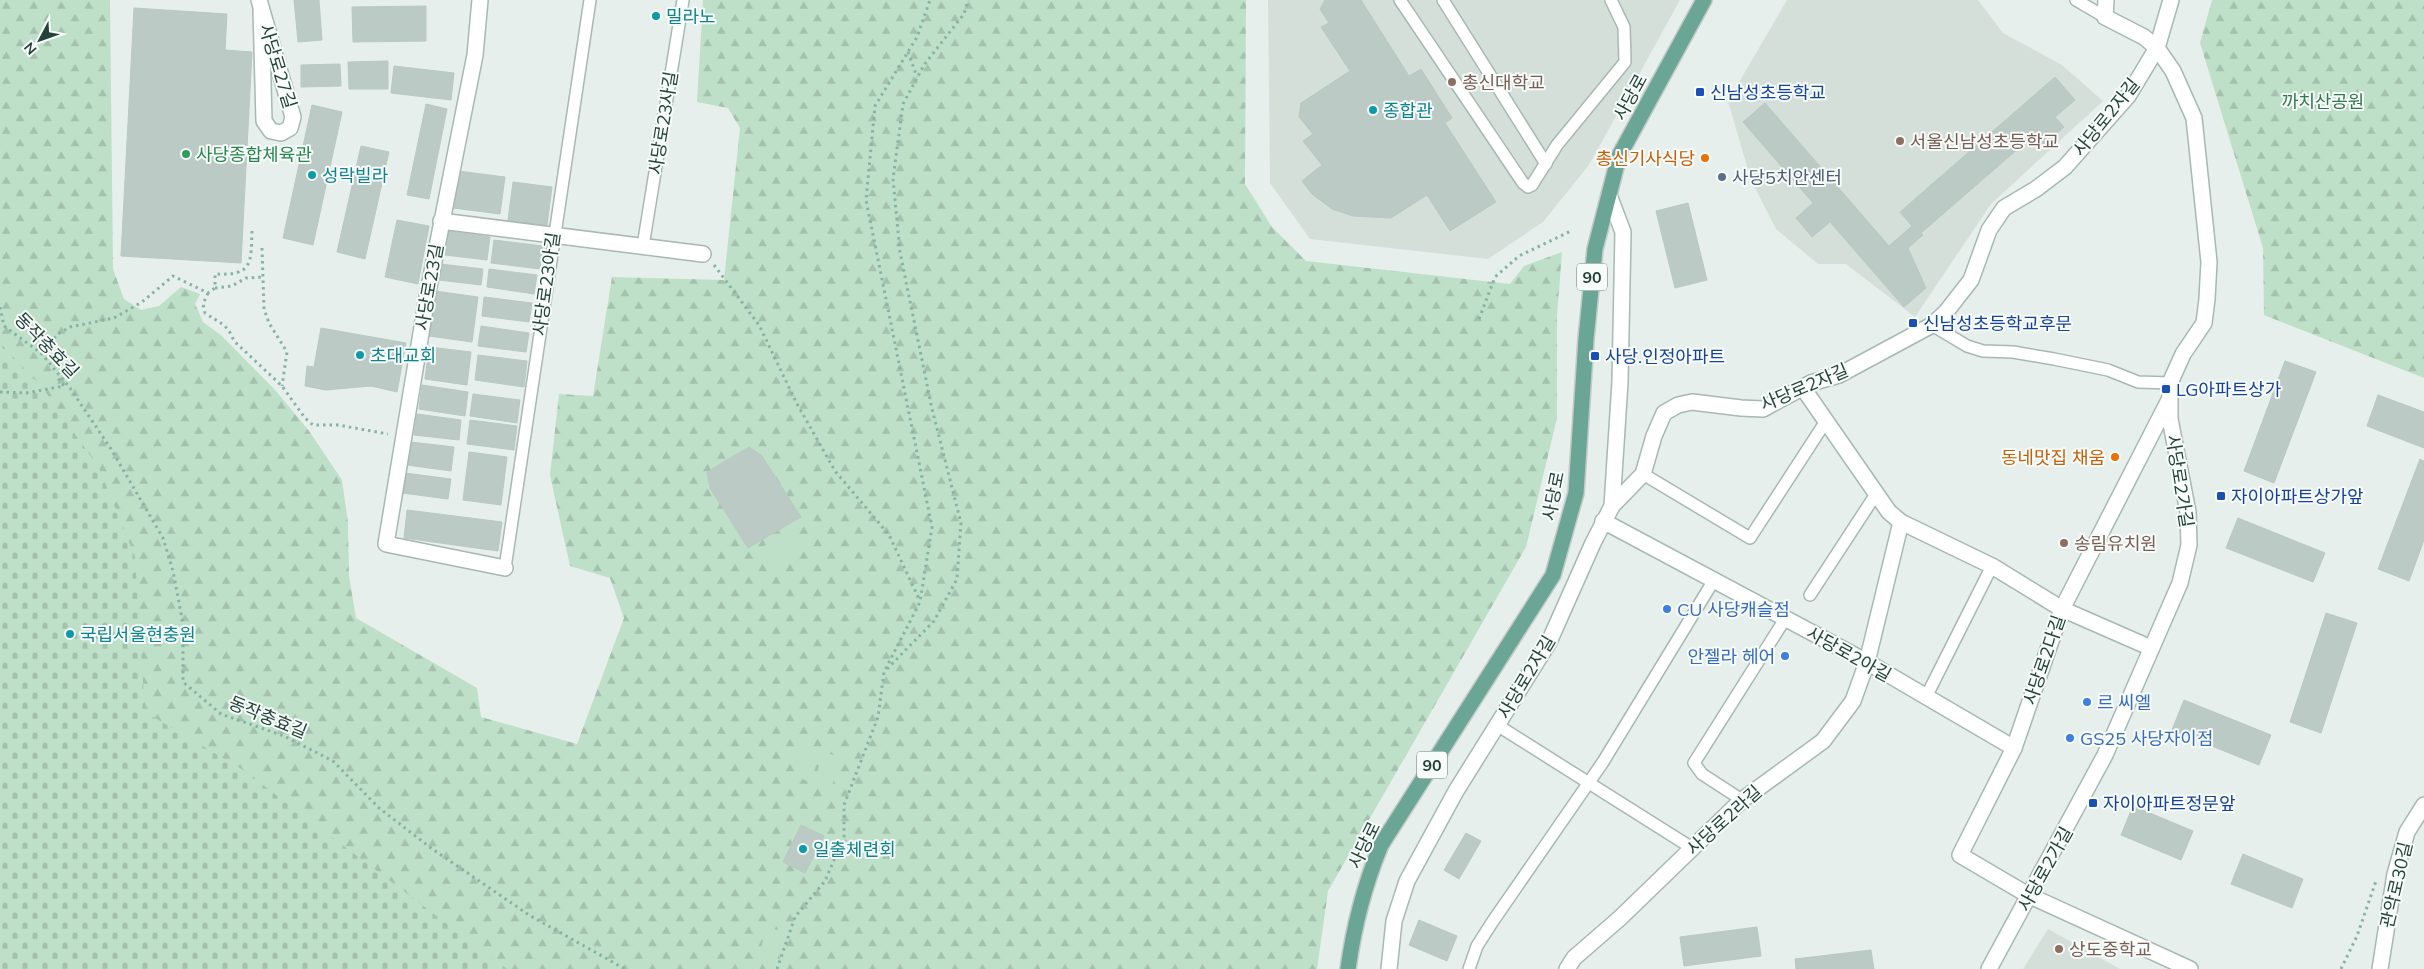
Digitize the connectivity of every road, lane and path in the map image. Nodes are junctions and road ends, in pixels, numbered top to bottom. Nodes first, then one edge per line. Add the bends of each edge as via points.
1 (480, 0) edge
2 (590, 0) edge
3 (683, 0) edge
4 (930, 0) edge
5 (968, 0) edge
6 (1400, 0) edge
7 (1443, 0) edge
8 (1611, 0) edge
9 (1704, 0) edge
10 (2076, 0) edge
11 (2106, 0) edge
12 (2172, 0) edge
13 (260, 5) edge
14 (2105, 17) junction
15 (2156, 48) junction
16 (908, 52) junction
17 (917, 77) junction
18 (1546, 164) junction
19 (1609, 195) junction
20 (441, 221) junction
21 (252, 230) dead end
22 (1571, 230) dead end
23 (554, 234) junction
24 (643, 246) junction
25 (262, 248) dead end
26 (703, 254) joint
27 (263, 277) junction
28 (215, 288) junction
29 (208, 292) junction
30 (0, 307) edge
31 (1479, 319) dead end
32 (1932, 325) junction
33 (41, 353) junction
34 (282, 386) junction
35 (1803, 388) junction
36 (2170, 390) junction
37 (0, 392) edge
38 (1826, 421) junction
39 (404, 436) junction
40 (1643, 474) junction
41 (1876, 494) junction
42 (1612, 506) junction
43 (1604, 521) junction
44 (1901, 522) junction
45 (1992, 566) junction
46 (505, 568) joint
47 (1714, 580) junction
48 (1810, 595) dead end
49 (920, 602) junction
50 (2062, 610) junction
51 (1785, 619) junction
52 (2151, 648) junction
53 (1866, 662) junction
54 (884, 672) junction
55 (1926, 697) junction
56 (1497, 725) junction
57 (2014, 748) junction
58 (1588, 783) junction
59 (1742, 800) junction
60 (2424, 805) edge
61 (1692, 848) junction
62 (2028, 895) junction
63 (625, 969) edge
64 (777, 969) edge
65 (1348, 969) edge
66 (1389, 969) edge
67 (1469, 969) edge
68 (1567, 969) edge
69 (1990, 969) edge
70 (2190, 969) edge
71 (2380, 969) edge

1 - 20 street, 사당로23길 via 475,55
2 - 23 lane, 사당로23아길
3 - 24 lane, 사당로23사길
4 - 16 path
5 - 17 path via 964,14
6 - 18 lane via 1523,184 1532,185
7 - 18 lane
8 - 18 lane via 1624,27 1625,62
9 - 19 main road, 사당로 / 90 via 1619,156
10 - 14 lane
11 - 14 street
12 - 15 street
13 - 13 street, 사당로27길 via 264,121 271,131 281,133 290,128 293,117
14 - 15 street, 사당로2가길 via 2144,37
15 - 32 street, 사당로2자길 via 2128,96 2065,167 2004,208 1989,230 1970,280
15 - 36 street, 사당로2가길 via 2173,71 2194,118 2209,262 2204,324 2183,354
16 - 17 path
16 - 49 path via 875,106 866,200 932,527
17 - 54 path via 903,104 893,179 900,252 932,409 961,523 957,579 934,621
19 - 42 street via 1623,232 1620,382
19 - 65 main road, 사당로 / 90 via 1595,249 1576,493 1553,575 1381,845 1353,928
20 - 23 street
20 - 39 street, 사당로23길
21 - 28 path via 251,258 246,268 234,275 215,274
22 - 31 path via 1518,256 1495,277
23 - 24 street
23 - 46 lane, 사당로23아길
24 - 26 street
25 - 27 path
26 - 49 path via 721,272 759,325 796,402 835,471 889,535
27 - 28 path via 246,278 232,286
27 - 34 path via 264,309 287,352
28 - 29 path
29 - 33 path via 173,276 142,302 114,318 70,327 58,334
29 - 34 path via 203,304 205,313 223,323 234,341
30 - 33 path, 동작충효길 via 4,326
32 - 35 street, 사당로2자길 via 1839,375
32 - 36 lane via 1967,346 1983,351 2054,358 2108,370
33 - 37 path via 42,348 45,362 64,386 26,393
33 - 63 path, 동작충효길 via 70,388 111,449 163,538 173,571 182,624 183,682 221,714 284,736 333,761 379,808 431,848 530,915
34 - 39 path via 313,425 338,425
35 - 38 street
35 - 40 street, 사당로2자길 via 1763,409 1692,402 1678,405 1664,413
36 - 50 street, 사당로2다길
36 - 52 street, 사당로2가길 via 2170,420 2188,512 2189,545 2180,583
38 - 40 lane via 1750,538
38 - 41 street
39 - 46 street, 사당로23길 via 386,544
40 - 42 street, 사당로2자길
41 - 44 street
41 - 48 lane
42 - 43 street, 사당로2자길
43 - 47 street, 사당로2아길
43 - 56 street, 사당로2자길 via 1549,642
44 - 45 street
44 - 53 street, 사당로2라길
45 - 50 street
45 - 55 lane
47 - 51 street, 사당로2아길
47 - 58 lane
49 - 54 path
50 - 52 street
50 - 57 street, 사당로2다길
51 - 53 street, 사당로2아길
51 - 59 lane via 1694,764 1702,774
52 - 62 street, 사당로2가길 via 2100,764
53 - 55 street, 사당로2아길
53 - 59 street, 사당로2라길 via 1853,701 1823,741
54 - 64 path via 878,717 844,805 844,837 825,881 795,916
55 - 57 street, 사당로2아길
56 - 58 lane
56 - 66 street, 사당로2자길 via 1456,791 1407,881 1394,921
57 - 62 street, 사당로2다길 via 1960,855
58 - 61 lane
58 - 67 lane via 1512,890 1477,946
59 - 61 street, 사당로2라길
60 - 71 street, 관악로30길 via 2407,832 2395,874
61 - 68 street, 사당로2라길 via 1574,958
62 - 69 street, 사당로2가길
62 - 70 street

